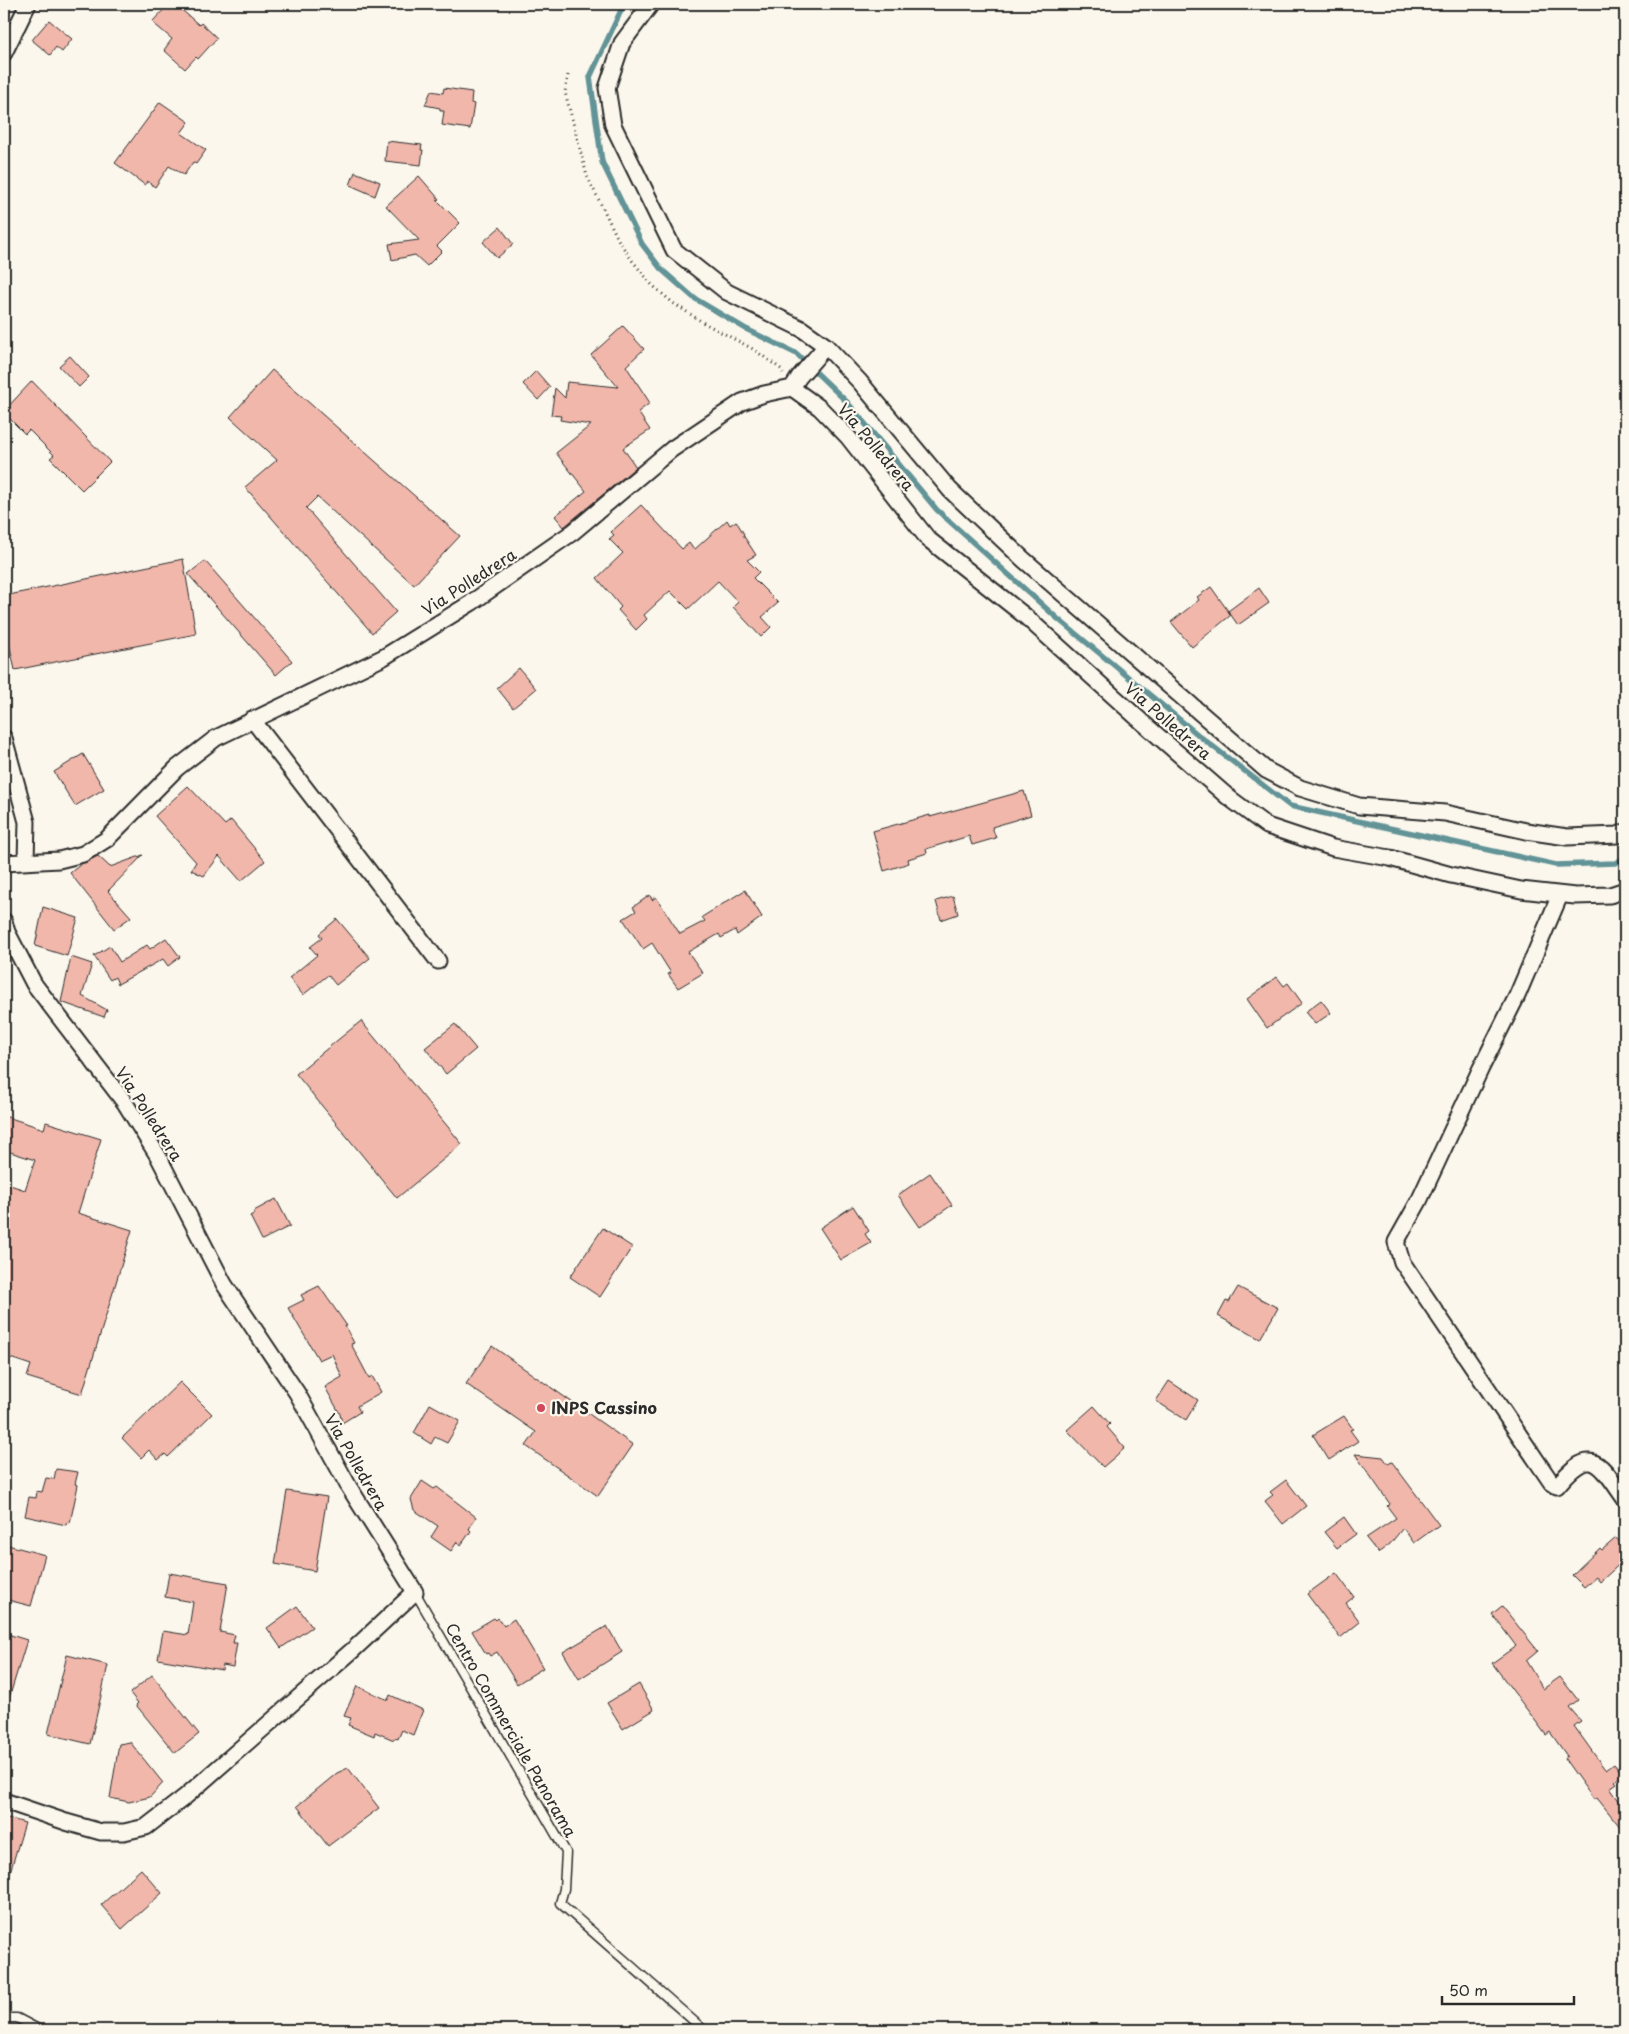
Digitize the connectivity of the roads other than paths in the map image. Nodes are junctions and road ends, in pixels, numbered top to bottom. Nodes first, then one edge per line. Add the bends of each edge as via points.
1 (28, 4) edge
2 (652, 4) edge
3 (4, 53) edge
4 (824, 349) junction
5 (795, 383) junction
6 (252, 719) junction
7 (4, 738) edge
8 (1625, 832) edge
9 (26, 860) junction
10 (4, 863) edge
11 (1625, 890) edge
12 (1560, 895) junction
13 (4, 920) edge
14 (438, 961) dead end
15 (1625, 1499) edge
16 (415, 1592) junction
17 (4, 1801) edge
18 (4, 2018) edge
19 (40, 2030) edge
20 (704, 2030) edge

1 - 3 street
2 - 4 street via 622,43 607,88 612,126 674,250 727,292 802,329
4 - 5 street
4 - 8 street via 860,382 950,490 1023,559 1266,770 1300,788 1359,806 1445,813 1567,837
5 - 6 street, Via Polledrera via 742,402 672,449 558,543 471,603 384,657
5 - 12 street, Via Polledrera via 848,437 928,539 1025,616 1228,797 1267,826 1333,848 1390,858 1521,890
6 - 9 street, Via Polledrera via 216,738 177,768 108,839 83,854 59,860
6 - 14 street
7 - 9 street via 26,822
9 - 10 street, Via Polledrera
11 - 12 street, Via Polledrera via 1610,895
12 - 15 street via 1517,996 1419,1202 1396,1242 1402,1262 1551,1482 1557,1486 1571,1469 1584,1461 1595,1462
13 - 16 street, Via Polledrera via 34,984 125,1103 158,1156 224,1284 297,1394 349,1487
16 - 17 street via 186,1796 146,1827 124,1832 101,1832
16 - 20 lane, Centro Commerciale Panorama via 566,1852 560,1903
18 - 19 lane via 17,2018

